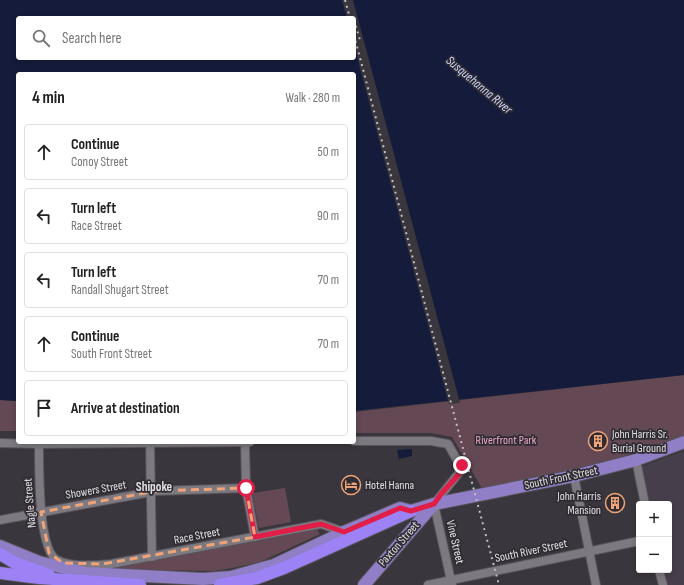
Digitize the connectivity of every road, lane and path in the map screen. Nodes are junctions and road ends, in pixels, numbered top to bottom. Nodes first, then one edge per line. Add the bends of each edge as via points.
1 (356, 441) edge
2 (684, 442) edge
3 (0, 443) edge
4 (16, 443) edge
5 (39, 444) edge
6 (150, 444) edge
7 (245, 444) edge
8 (636, 460) junction
9 (574, 476) junction
10 (246, 488) junction
11 (150, 493) junction
12 (644, 501) edge
13 (434, 504) junction
14 (411, 511) junction
15 (41, 512) junction
16 (0, 520) edge
17 (344, 532) junction
18 (255, 537) junction
19 (636, 542) edge
20 (0, 546) edge
21 (589, 552) junction
22 (0, 554) edge
23 (152, 557) junction
24 (54, 558) joint
25 (0, 573) edge
26 (660, 573) edge
27 (65, 579) junction
28 (452, 583) edge
29 (140, 585) edge
30 (220, 585) edge
31 (364, 585) edge
32 (428, 585) edge
33 (596, 585) edge
34 (662, 585) edge

1 - 13 street via 431,441 448,444 462,469
2 - 8 main road, South Front Street
3 - 4 street
5 - 15 street, Nagle Street
6 - 11 street
7 - 10 street
8 - 9 main road, South Front Street
8 - 12 street
9 - 13 main road, South Front Street
9 - 21 street
10 - 11 street, Showers Street
10 - 18 street
11 - 15 street, Showers Street
11 - 23 street
13 - 14 main road, South Front Street
13 - 28 street, Vine Street
13 - 31 main road, Paxton Street
14 - 17 main road, South Front Street via 400,508
14 - 30 highway via 284,568 257,578
15 - 16 street, Showers Street
15 - 24 street, Nagle Street via 47,546
17 - 18 street, Race Street via 321,524
17 - 20 main road, South Front Street via 259,570 210,579 73,571 38,562
18 - 23 street, Race Street
19 - 21 street, South River Street
21 - 28 street, South River Street
21 - 33 street
22 - 27 highway via 15,563
23 - 24 street, Race Street via 88,565 63,563
25 - 27 highway
26 - 34 street
27 - 29 highway
28 - 32 street, South River Street

